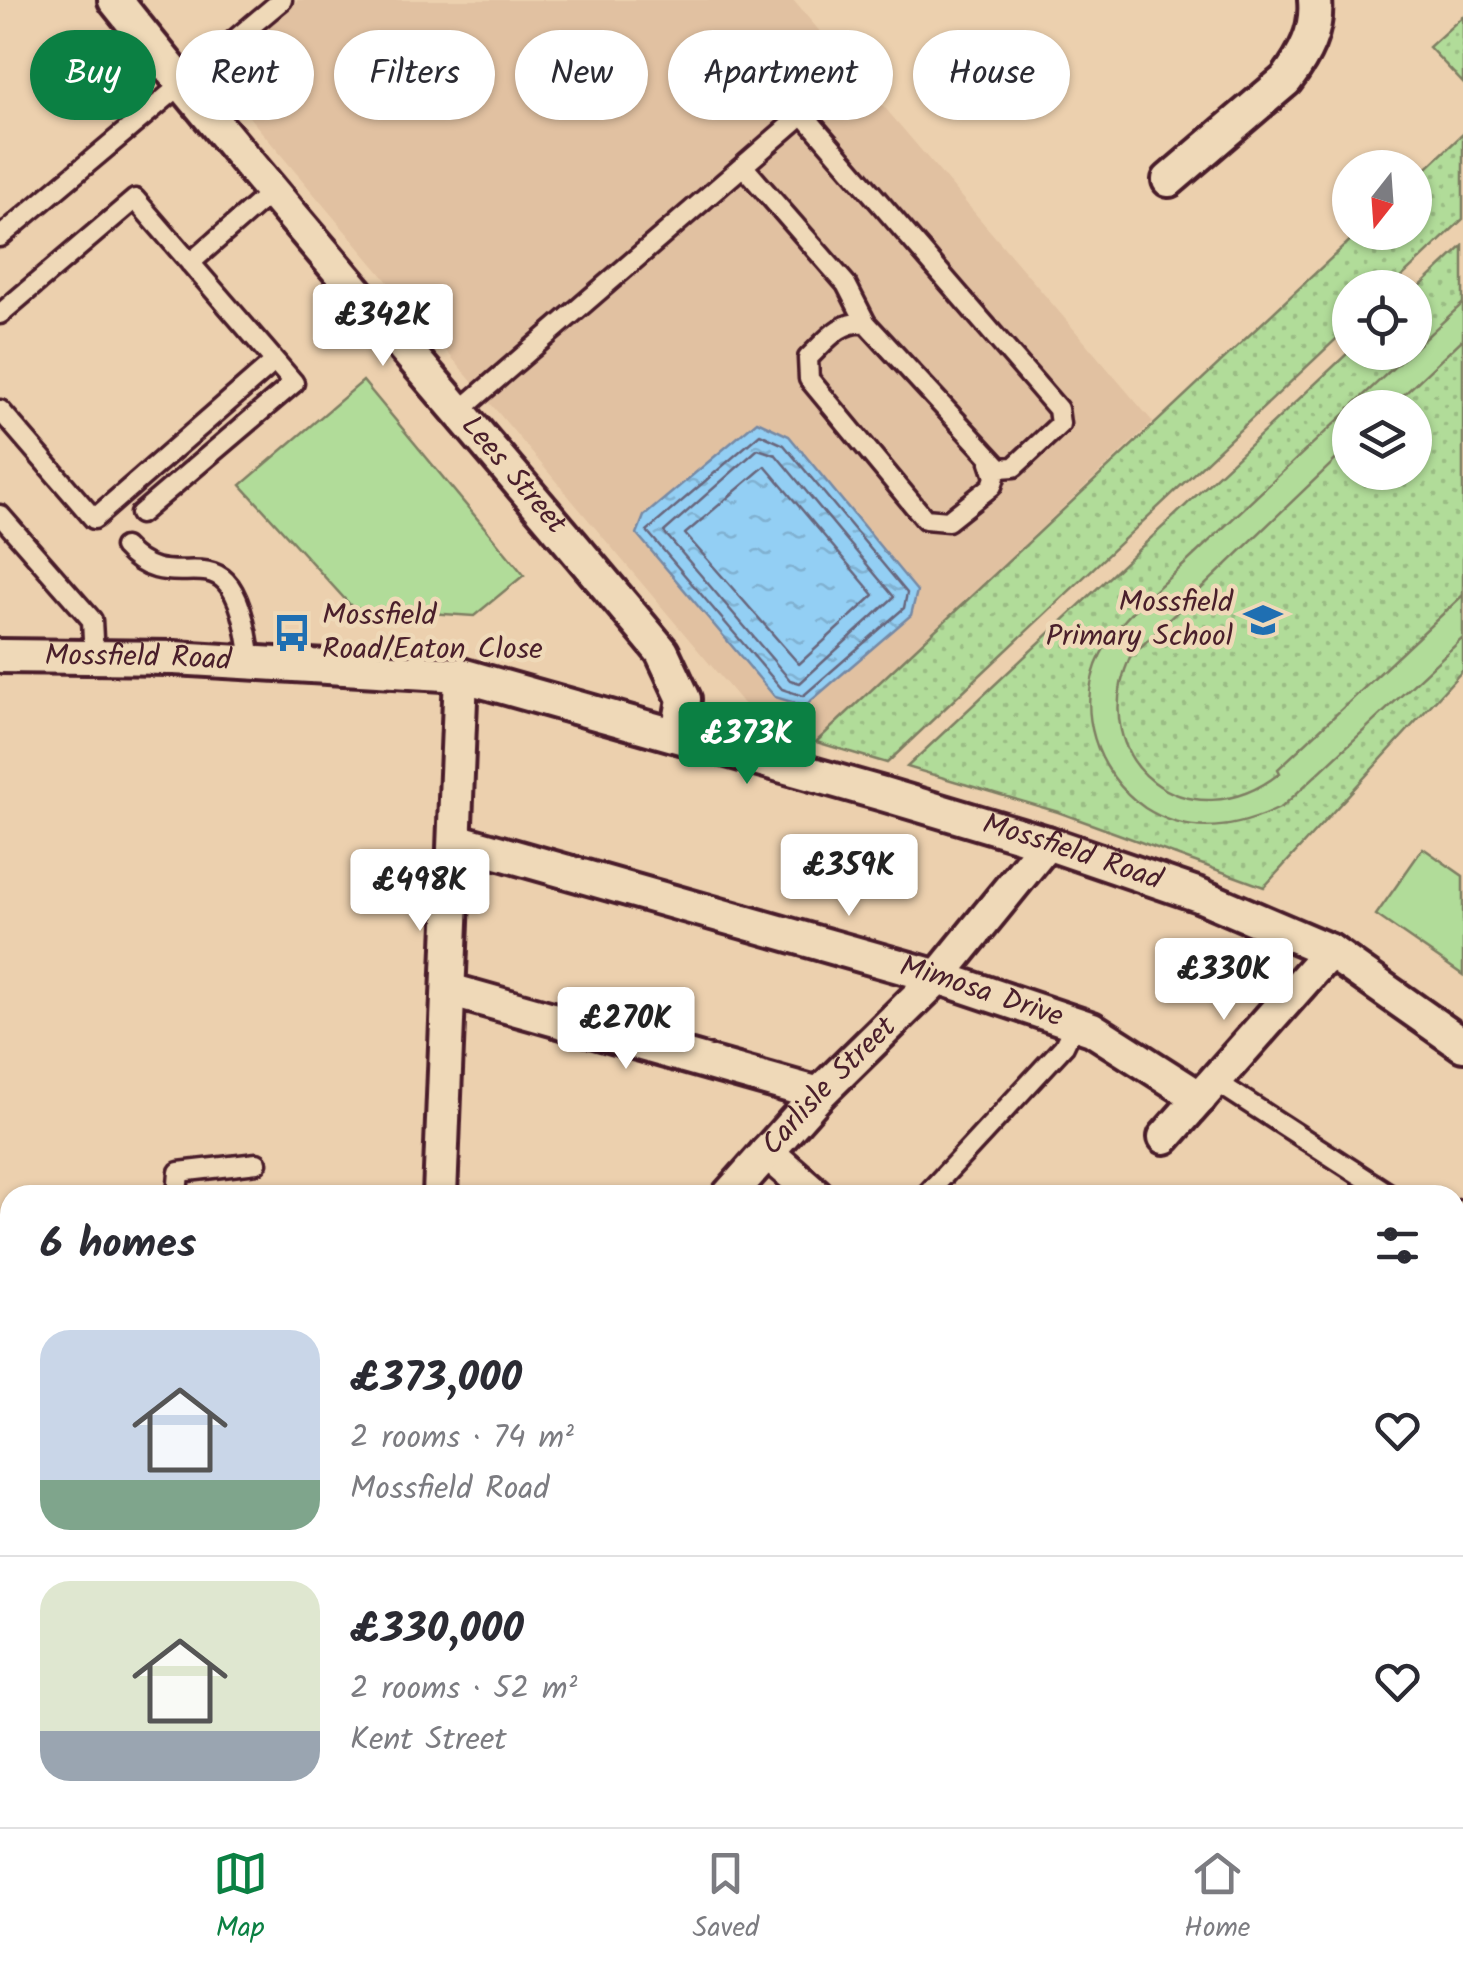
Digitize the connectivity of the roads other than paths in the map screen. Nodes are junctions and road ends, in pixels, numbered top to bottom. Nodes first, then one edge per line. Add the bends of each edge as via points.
1 (115, 0) edge
2 (282, 0) edge
3 (1315, 0) edge
4 (246, 30) edge
5 (176, 76) edge
6 (176, 89) edge
7 (210, 120) edge
8 (743, 166) junction
9 (1169, 180) dead end
10 (269, 194) junction
11 (0, 237) edge
12 (190, 263) junction
13 (0, 314) edge
14 (866, 323) junction
15 (275, 361) junction
16 (0, 410) edge
17 (461, 410) junction
18 (990, 462) junction
19 (140, 514) dead end
20 (0, 515) edge
21 (124, 547) dead end
22 (0, 656) edge
23 (94, 658) junction
24 (251, 662) junction
25 (461, 676) junction
26 (678, 734) junction
27 (455, 840) junction
28 (1048, 843) junction
29 (1330, 951) junction
30 (938, 977) junction
31 (450, 990) junction
32 (1075, 1023) junction
33 (1463, 1045) edge
34 (1208, 1089) junction
35 (819, 1094) junction
36 (1166, 1137) dead end
37 (767, 1152) junction
38 (257, 1163) dead end
39 (178, 1185) edge
40 (440, 1185) edge
41 (738, 1185) edge
42 (805, 1185) edge
43 (935, 1185) edge
44 (1374, 1185) edge

1 - 5 street, Lees Street
2 - 4 lane
3 - 9 street via 1312,34 1286,80
6 - 11 lane
7 - 10 street, Lees Street
8 - 14 lane via 846,284
8 - 17 lane
8 - 18 lane via 803,114 1058,410 1055,432 1014,467
10 - 12 lane
10 - 17 street, Lees Street
12 - 13 lane via 135,199
12 - 15 lane
14 - 18 lane
14 - 18 lane via 846,323 808,358 809,379 926,519 948,520 992,486
15 - 16 lane via 94,520
15 - 19 lane via 294,383
17 - 26 street, Lees Street via 662,652 684,698
20 - 23 lane via 92,620
21 - 24 lane via 158,569 196,568 223,578 246,614
22 - 23 street, Mossfield Road
23 - 24 street, Mossfield Road
24 - 25 street, Mossfield Road
25 - 26 street, Mossfield Road
25 - 27 street
26 - 28 street, Mossfield Road
27 - 30 street, Mimosa Drive
27 - 31 street
28 - 29 street, Mossfield Road
28 - 30 street, Carlisle Street
29 - 33 street, Mossfield Road
29 - 34 street
30 - 32 street, Mimosa Drive
30 - 35 street, Carlisle Street
31 - 35 street
31 - 40 street
32 - 34 street, Mimosa Drive
32 - 43 lane via 1064,1046
34 - 36 street
34 - 44 lane
35 - 37 street, Carlisle Street
37 - 41 street, Carlisle Street
37 - 42 street
38 - 39 lane via 179,1172

